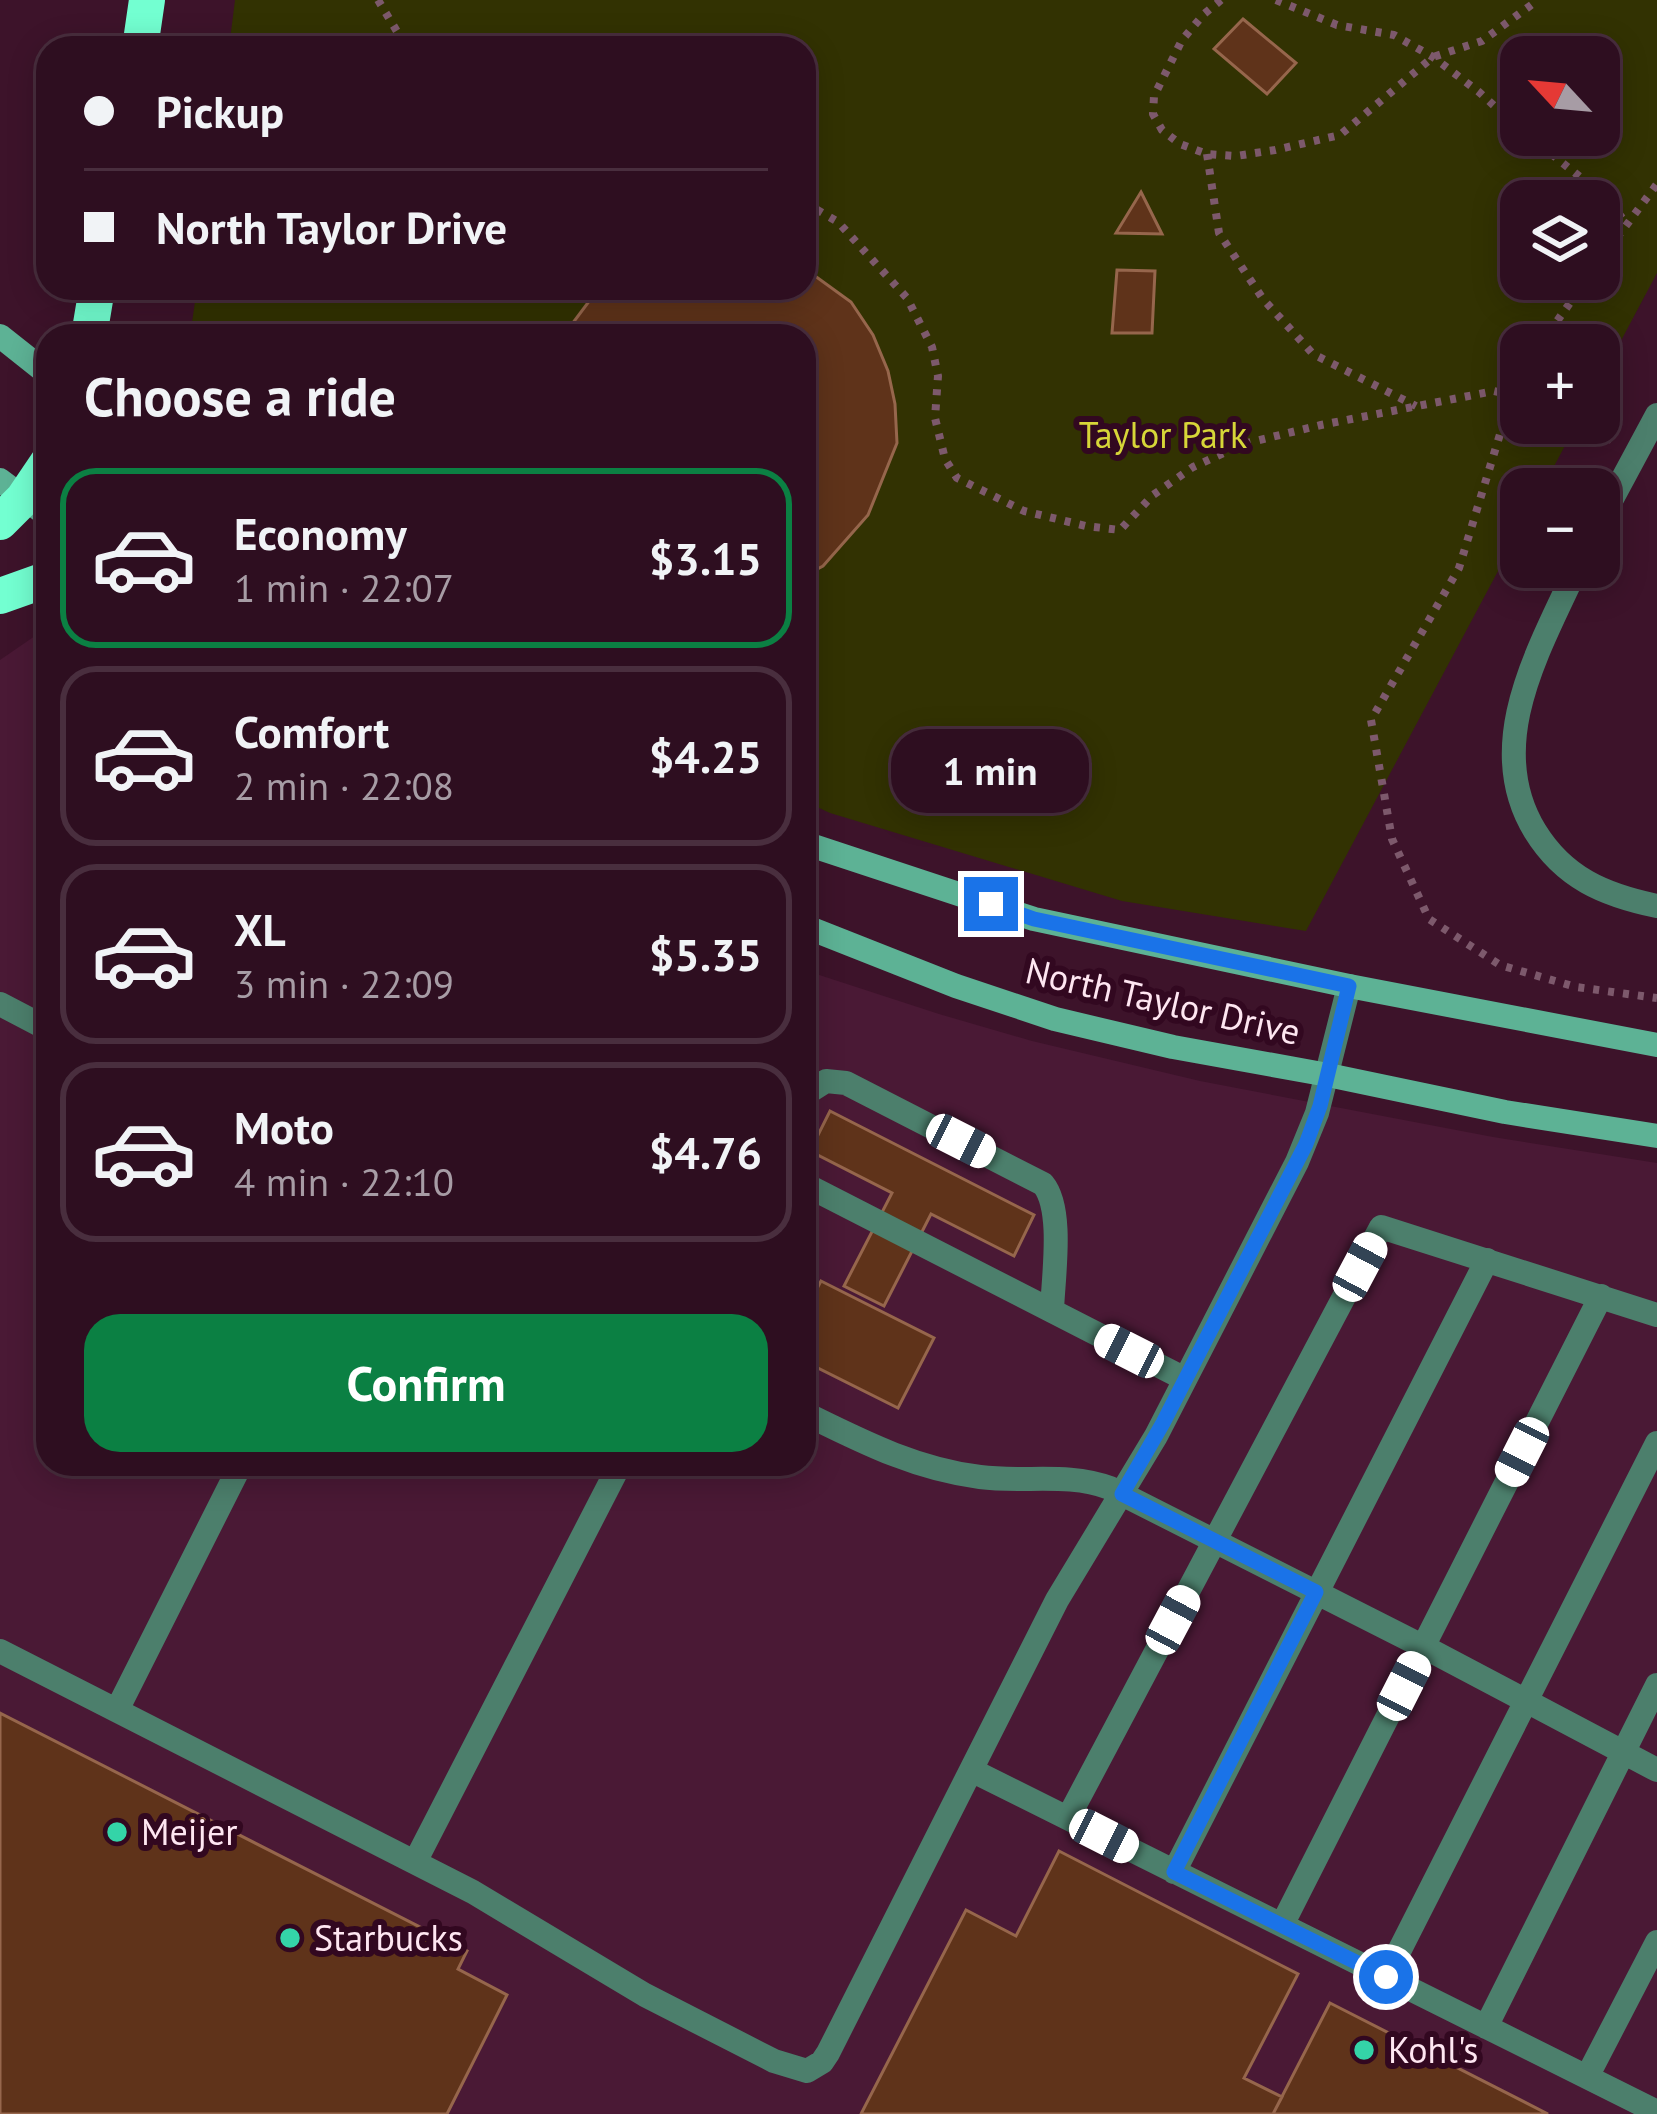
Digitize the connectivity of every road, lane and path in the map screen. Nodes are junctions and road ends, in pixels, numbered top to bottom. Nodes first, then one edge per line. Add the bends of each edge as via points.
1 (147, 0) edge
2 (378, 0) edge
3 (1221, 0) edge
4 (1276, 0) edge
5 (1538, 0) edge
6 (142, 36) edge
7 (400, 36) edge
8 (1433, 58) junction
9 (1500, 111) edge
10 (1207, 154) junction
11 (1554, 156) edge
12 (1657, 184) edge
13 (816, 209) edge
14 (1627, 224) junction
15 (1620, 234) edge
16 (0, 335) edge
17 (36, 364) edge
18 (1500, 392) edge
19 (1417, 406) junction
20 (1657, 415) edge
21 (1501, 444) edge
22 (36, 479) edge
23 (1620, 484) edge
24 (18, 504) edge
25 (36, 583) edge
26 (1567, 588) edge
27 (0, 596) edge
28 (816, 847) edge
29 (1657, 907) edge
30 (816, 931) edge
31 (837, 939) junction
32 (816, 940) edge
33 (1349, 986) junction
34 (1657, 998) edge
35 (0, 1004) edge
36 (36, 1023) edge
37 (1657, 1045) edge
38 (1328, 1075) junction
39 (816, 1087) edge
40 (1657, 1136) edge
41 (816, 1190) edge
42 (1487, 1261) junction
43 (1601, 1296) junction
44 (1052, 1311) junction
45 (1657, 1315) edge
46 (1186, 1379) junction
47 (816, 1419) edge
48 (1657, 1443) edge
49 (235, 1476) edge
50 (614, 1476) edge
51 (1122, 1494) junction
52 (1215, 1541) junction
53 (1316, 1592) junction
54 (1424, 1647) junction
55 (0, 1651) edge
56 (1657, 1685) edge
57 (1526, 1701) junction
58 (116, 1710) junction
59 (1623, 1752) junction
60 (971, 1770) junction
61 (1657, 1770) edge
62 (1068, 1818) junction
63 (415, 1862) junction
64 (1174, 1872) junction
65 (1282, 1925) junction
66 (1657, 1942) edge
67 (1386, 1977) junction
68 (1486, 2026) junction
69 (1587, 2077) junction
70 (1657, 2112) edge

1 - 6 highway
2 - 7 path
3 - 10 path via 1182,40 1154,96 1162,130
4 - 8 path via 1337,25 1394,35
5 - 8 path via 1482,41
8 - 9 path
8 - 10 path via 1340,135 1275,151
10 - 19 path via 1219,233 1263,299 1313,354
11 - 14 path
12 - 14 path
13 - 19 path via 838,222 907,298 932,347 935,418 957,478 1024,511 1120,530 1193,467 1243,444
14 - 15 path
16 - 17 main road
18 - 19 path
20 - 23 lane
21 - 34 path via 1459,568 1370,720 1392,839 1429,919 1500,965
22 - 24 highway
25 - 27 highway
26 - 29 lane via 1531,668 1512,751 1516,791 1547,851 1578,879
28 - 33 main road, North Taylor Drive via 1034,919
30 - 31 main road, North Taylor Drive
31 - 32 lane
31 - 38 main road, North Taylor Drive via 1055,1018
33 - 37 main road, North Taylor Drive
33 - 38 lane
35 - 36 lane
38 - 40 main road, North Taylor Drive
38 - 46 lane via 1297,1162
39 - 44 lane via 846,1083 1043,1184 1054,1219
41 - 44 lane
42 - 43 lane
42 - 52 lane via 1382,1227
42 - 53 lane
43 - 45 lane
43 - 54 lane
44 - 46 lane
46 - 51 lane
47 - 51 lane via 928,1467 992,1478 1074,1478
48 - 57 lane
49 - 58 lane
50 - 63 lane
51 - 52 lane
51 - 60 lane via 1057,1600
52 - 53 lane
52 - 62 lane
53 - 54 lane
53 - 64 lane
54 - 57 lane
54 - 65 lane
55 - 58 lane
56 - 59 lane
57 - 59 lane
57 - 67 lane
58 - 63 lane
59 - 61 lane
59 - 68 lane
60 - 62 lane
60 - 63 lane via 828,2053 807,2071 645,1995
62 - 64 lane
64 - 65 lane
65 - 67 lane
66 - 69 lane
67 - 68 lane
68 - 69 lane
69 - 70 lane

